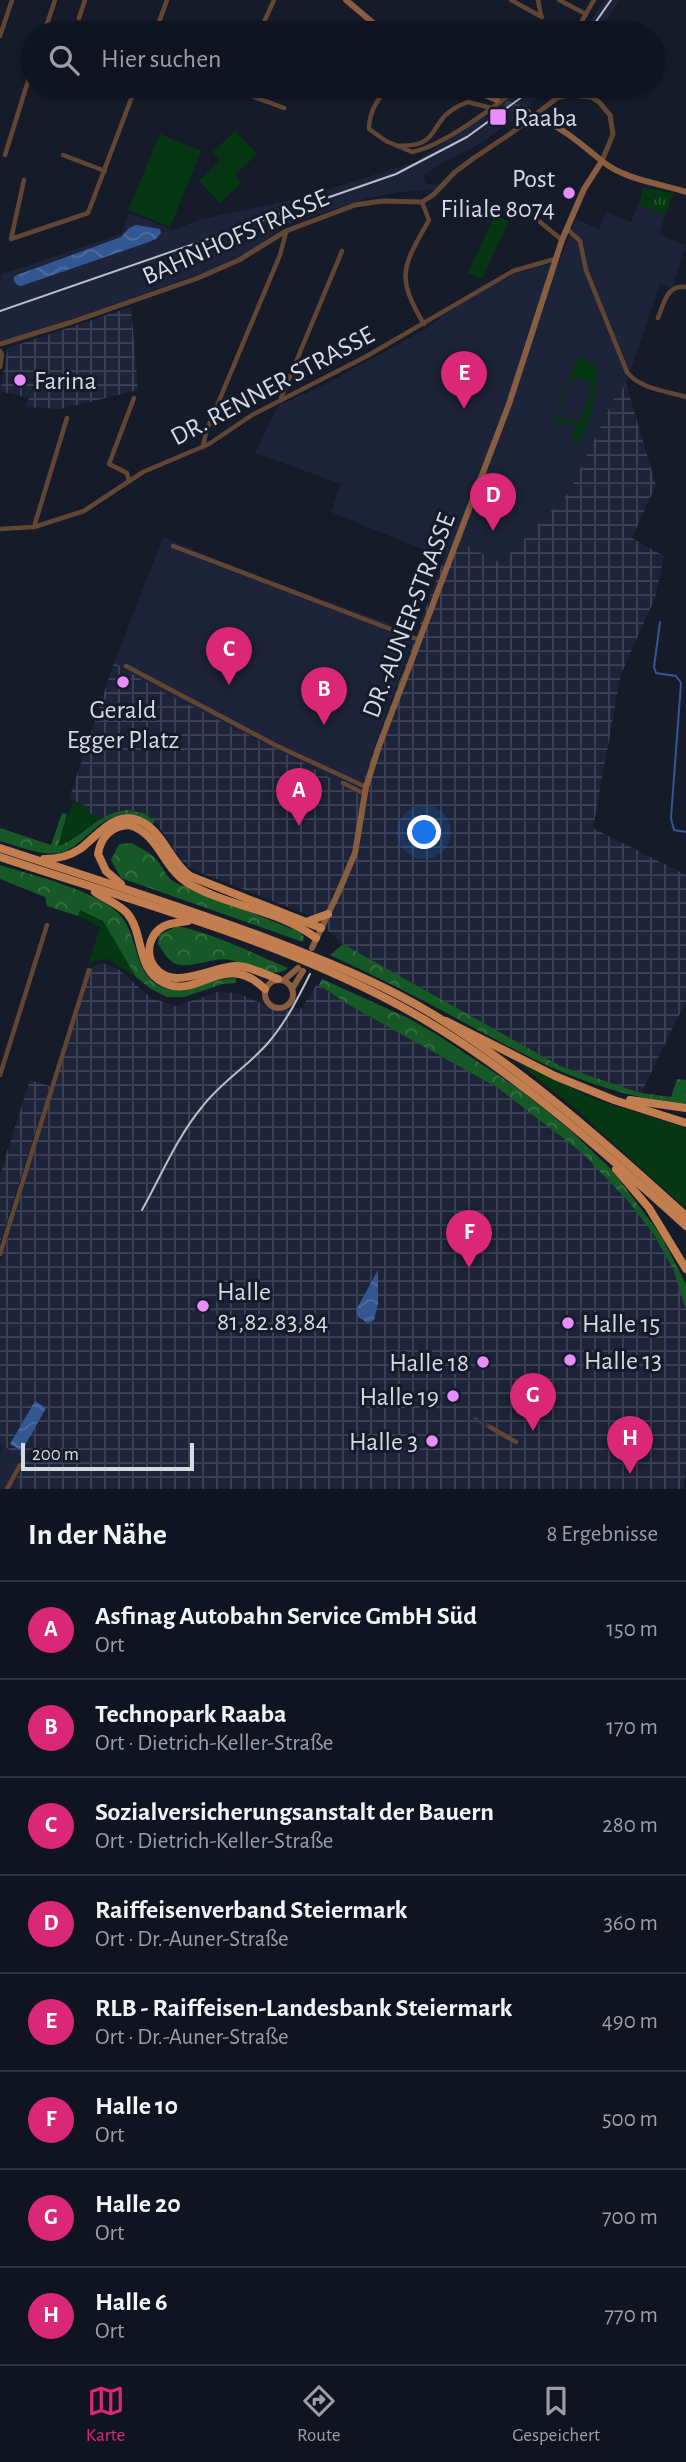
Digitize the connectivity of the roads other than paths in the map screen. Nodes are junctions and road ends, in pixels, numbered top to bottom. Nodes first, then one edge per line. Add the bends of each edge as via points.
1 (12, 0) edge
2 (55, 0) edge
3 (85, 0) edge
4 (167, 0) edge
5 (274, 0) edge
6 (346, 0) edge
7 (511, 0) edge
8 (538, 0) edge
9 (559, 0) edge
10 (594, 0) edge
11 (586, 14) junction
12 (79, 18) dead end
13 (48, 21) edge
14 (159, 21) edge
15 (264, 21) edge
16 (371, 21) edge
17 (582, 21) edge
18 (0, 36) edge
19 (23, 98) edge
20 (132, 98) edge
21 (257, 98) edge
22 (379, 98) edge
23 (484, 98) edge
24 (504, 98) edge
25 (558, 98) edge
26 (589, 98) edge
27 (495, 104) junction
28 (284, 108) dead end
29 (538, 117) dead end
30 (434, 133) junction
31 (440, 141) junction
32 (397, 146) junction
33 (5, 155) dead end
34 (63, 155) dead end
35 (602, 161) junction
36 (106, 171) junction
37 (24, 180) dead end
38 (686, 192) edge
39 (422, 202) junction
40 (540, 222) dead end
41 (567, 229) junction
42 (286, 231) junction
43 (562, 240) junction
44 (342, 251) dead end
45 (556, 259) junction
46 (686, 287) edge
47 (658, 318) dead end
48 (424, 324) junction
49 (0, 344) edge
50 (0, 351) edge
51 (0, 367) edge
52 (686, 397) edge
53 (134, 398) dead end
54 (280, 400) junction
55 (67, 418) dead end
56 (203, 447) junction
57 (130, 481) junction
58 (34, 527) junction
59 (0, 529) edge
60 (173, 546) dead end
61 (419, 640) junction
62 (126, 666) dead end
63 (343, 783) dead end
64 (365, 791) junction
65 (0, 848) edge
66 (0, 857) edge
67 (35, 859) junction
68 (80, 884) junction
69 (129, 891) junction
70 (328, 914) junction
71 (191, 920) junction
72 (306, 922) junction
73 (47, 925) dead end
74 (321, 928) junction
75 (316, 938) junction
76 (312, 948) dead end
77 (290, 952) junction
78 (89, 970) dead end
79 (335, 971) junction
80 (281, 980) junction
81 (265, 989) junction
82 (292, 989) junction
83 (434, 1016) junction
84 (0, 1075) edge
85 (600, 1093) junction
86 (686, 1108) edge
87 (686, 1124) edge
88 (601, 1150) junction
89 (686, 1216) edge
90 (686, 1226) edge
91 (0, 1254) edge
92 (686, 1269) edge
93 (490, 1427) tunnel mouth
94 (516, 1442) dead end
95 (20, 1465) dead end
96 (7, 1489) edge

1 - 18 street
2 - 13 street
3 - 12 street
4 - 14 street
5 - 15 street
6 - 16 main road
7 - 8 street via 542,17
9 - 11 street
10 - 11 street
11 - 17 street
19 - 33 street
20 - 36 street
21 - 28 street
22 - 32 street via 369,129
23 - 27 main road
24 - 27 street
25 - 39 street via 526,113
26 - 35 street via 599,102 612,122 613,134
27 - 30 street via 459,105 441,119
27 - 31 street
29 - 35 main road via 568,132
30 - 31 street
30 - 32 street via 418,144
31 - 32 street via 412,152
34 - 36 street
35 - 38 main road via 638,179
35 - 41 main road, DR.-AUNER-STRASSE
36 - 37 street via 88,213 10,239
39 - 42 street, BAHNHOFSTRASSE via 355,205
39 - 48 street via 429,219 404,277 406,291
40 - 43 street
41 - 43 main road, DR.-AUNER-STRASSE
41 - 52 street via 580,241 586,270 627,372 641,384
42 - 49 street, BAHNHOFSTRASSE via 198,278
42 - 56 street
43 - 45 main road, DR.-AUNER-STRASSE
44 - 54 street
45 - 48 street, DR. RENNER STRASSE via 513,271
45 - 61 main road, DR.-AUNER-STRASSE via 509,404
46 - 47 street via 675,287 667,294
48 - 54 street, DR. RENNER STRASSE
50 - 51 street
53 - 57 street via 109,464 127,472
54 - 56 street, DR. RENNER STRASSE
55 - 58 street
56 - 57 street, DR. RENNER STRASSE
57 - 58 street, DR. RENNER STRASSE via 84,511
58 - 59 street, DR. RENNER STRASSE
60 - 61 street
61 - 64 main road, DR.-AUNER-STRASSE
62 - 64 street
63 - 64 street
64 - 70 main road, DR.-AUNER-STRASSE via 355,853
65 - 67 highway
66 - 68 highway
67 - 69 highway
67 - 72 highway via 58,859 72,853 118,820 139,821 190,876
68 - 71 highway
68 - 81 highway via 127,914 144,962 158,980 183,986 236,973 255,979
69 - 75 highway via 106,871 98,854 106,835 123,825 135,826 149,836 187,882 295,924
69 - 77 highway
70 - 72 highway
70 - 74 main road, DR.-AUNER-STRASSE
71 - 77 highway
71 - 80 highway via 165,925 151,939 149,956 162,973 182,978 241,966
72 - 74 highway
73 - 84 street
74 - 75 main road, DR.-AUNER-STRASSE
75 - 76 main road, DR.-AUNER-STRASSE
77 - 79 highway
78 - 91 street
79 - 83 highway
79 - 88 highway via 491,1062
80 - 81 main road
80 - 82 main road
80 - 82 main road via 300,969
81 - 82 main road via 267,1003 275,1008 287,1005
83 - 85 highway via 555,1076
83 - 89 highway via 563,1107
85 - 86 highway
85 - 87 highway
88 - 90 highway
88 - 92 highway via 649,1208
93 - 94 street
95 - 96 street

